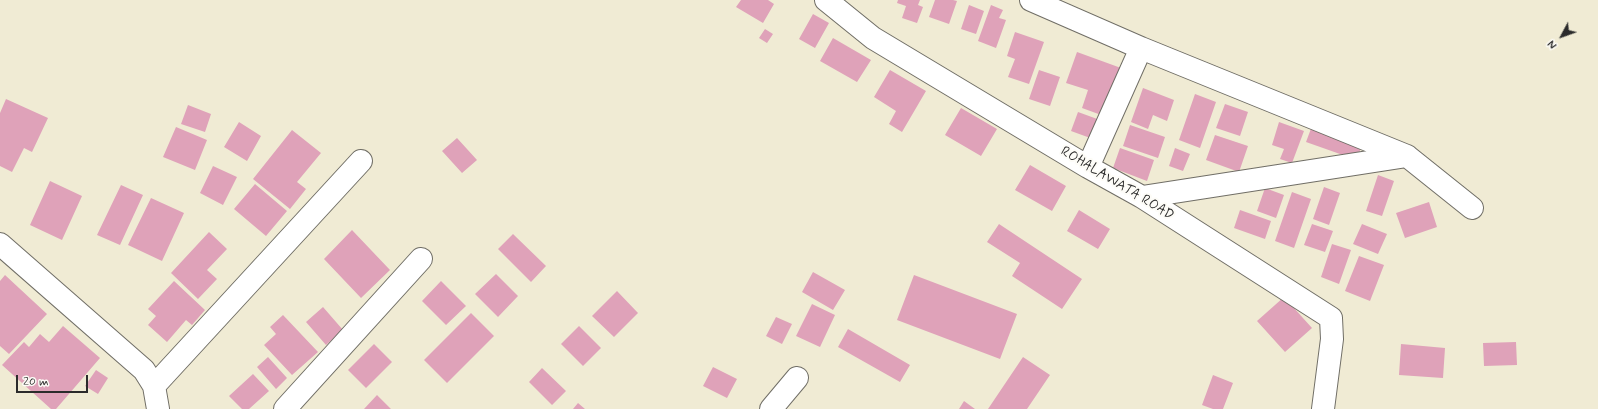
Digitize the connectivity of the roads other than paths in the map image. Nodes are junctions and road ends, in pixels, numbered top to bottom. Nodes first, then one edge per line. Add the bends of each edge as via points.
1 (826, 0) edge
2 (1030, 0) edge
3 (1141, 48) junction
4 (1407, 156) junction
5 (362, 161) dead end
6 (1088, 167) junction
7 (1142, 197) junction
8 (1472, 208) dead end
9 (0, 244) edge
10 (420, 259) dead end
11 (797, 378) dead end
12 (154, 386) junction
13 (158, 409) edge
14 (285, 409) edge
15 (771, 409) edge
16 (1323, 409) edge

1 - 6 street, ROHALAWATA ROAD via 873,38
2 - 3 street
3 - 4 street
3 - 6 street
4 - 7 street
4 - 8 street
5 - 12 street
6 - 7 street, ROHALAWATA ROAD
7 - 16 street, ROHALAWATA ROAD via 1331,318 1332,339
9 - 12 street via 144,370
10 - 14 street
11 - 15 street
12 - 13 street

